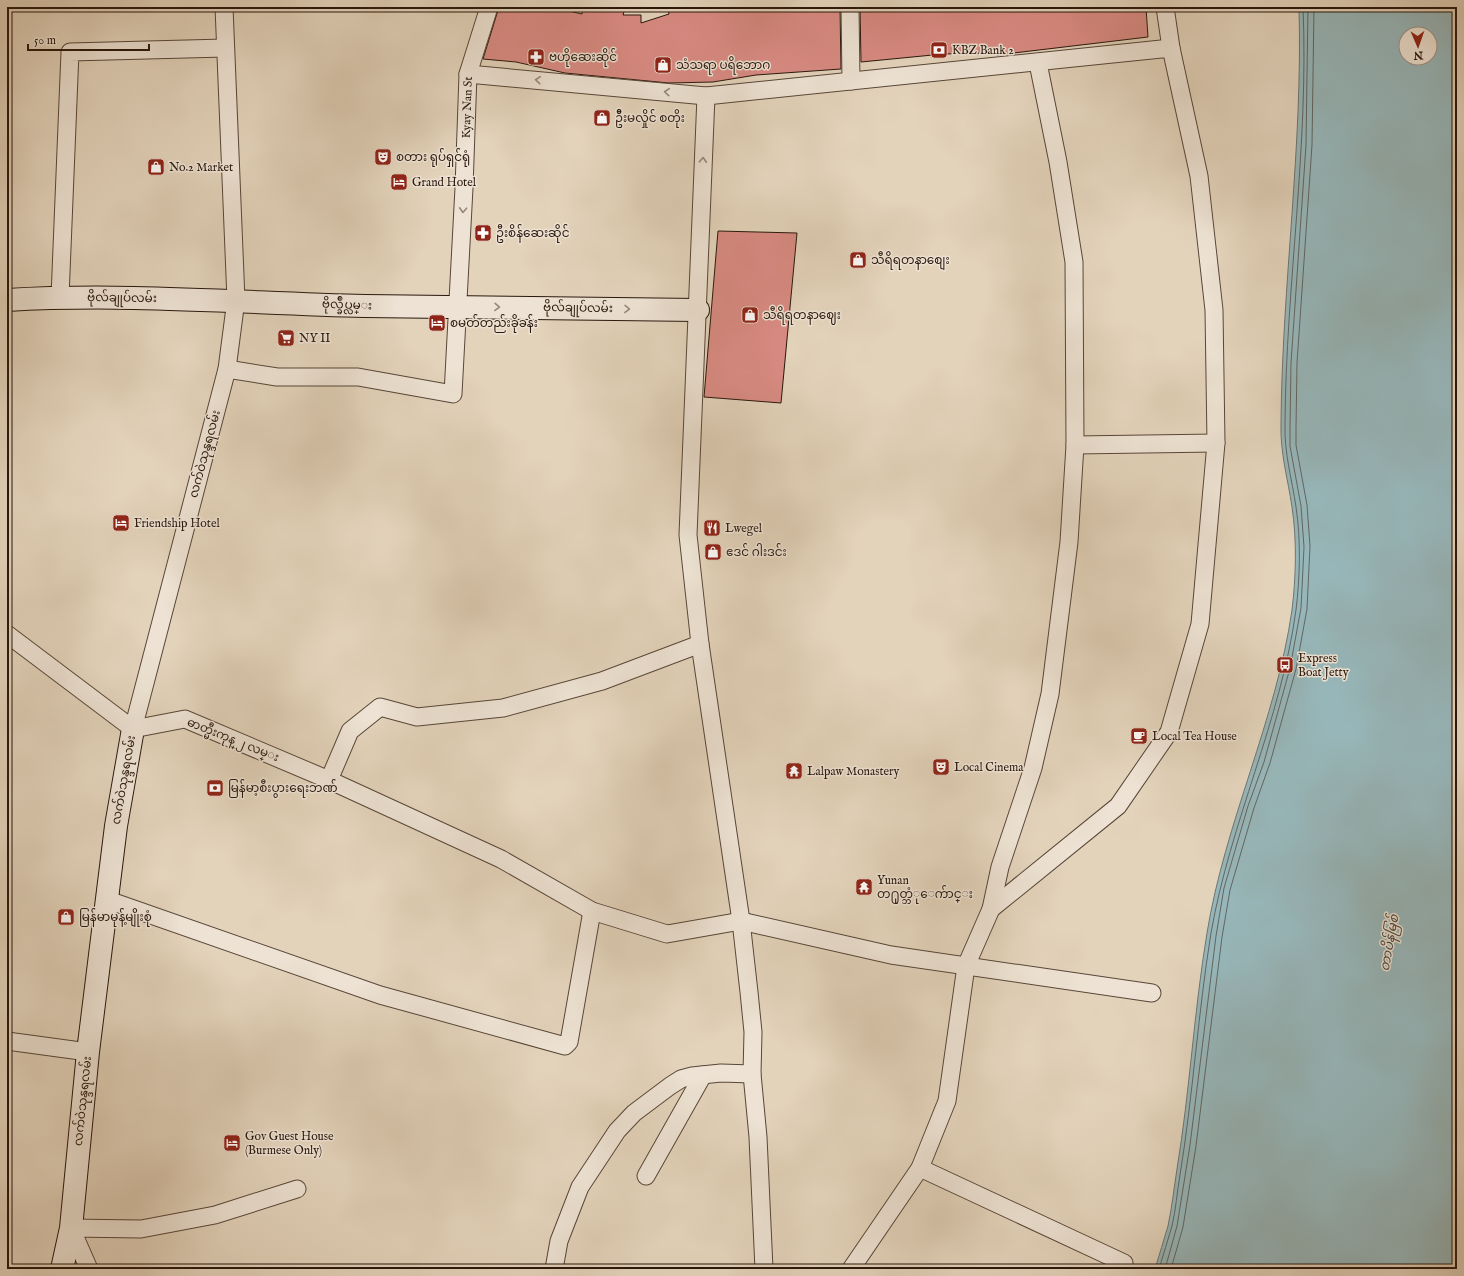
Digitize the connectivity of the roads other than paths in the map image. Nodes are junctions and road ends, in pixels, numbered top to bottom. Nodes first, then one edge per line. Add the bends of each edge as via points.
1 (224, 7) edge
2 (489, 7) edge
3 (850, 7) edge
4 (1165, 7) edge
5 (225, 48) junction
6 (1171, 48) junction
7 (1038, 62) junction
8 (468, 74) junction
9 (851, 81) junction
10 (706, 96) junction
11 (60, 297) junction
12 (7, 300) edge
13 (236, 300) junction
14 (458, 306) junction
15 (698, 310) junction
16 (227, 369) junction
17 (1216, 443) junction
18 (1075, 445) junction
19 (7, 634) edge
20 (700, 644) junction
21 (133, 729) junction
22 (329, 780) junction
23 (108, 900) junction
24 (991, 909) junction
25 (592, 911) junction
26 (741, 921) junction
27 (966, 966) junction
28 (1152, 992) dead end
29 (7, 1041) edge
30 (88, 1052) junction
31 (752, 1074) junction
32 (703, 1075) junction
33 (920, 1168) junction
34 (646, 1176) dead end
35 (297, 1189) dead end
36 (70, 1228) junction
37 (1124, 1263) dead end
38 (62, 1269) edge
39 (89, 1269) edge
40 (554, 1269) edge
41 (764, 1269) edge
42 (851, 1269) edge

1 - 5 street, လက်ဝဲသုန္ဒရလမ်း
2 - 8 street, Kyay Nan St
3 - 9 street
4 - 6 street
5 - 11 street via 70,52
5 - 13 street, လက်ဝဲသုန္ဒရလမ်း
6 - 7 street
6 - 17 street via 1199,176 1214,310
7 - 9 street
7 - 18 street via 1074,262
10 -> 8 street
8 -> 14 street, Kyay Nan St
9 - 10 street
15 -> 10 street
11 - 12 street, ဗိုလ်ချုပ်လမ်း
11 - 13 street, ဗိုလ်ချုပ်လမ်း
13 - 14 street, ဗိုလ္ခ်ဳပ္လမ္း via 365,306
13 - 16 street, လက်ဝဲသုန္ဒရလမ်း
14 -> 15 street, ဗိုလ်ချုပ်လမ်း
14 - 16 street, Kyay Nan St via 453,394 358,377 277,377
15 - 20 street via 688,535
16 - 21 street, လက်ဝဲသုန္ဒရလမ်း
17 - 18 street
17 - 24 street via 1200,624 1169,732 1118,806
18 - 24 street via 1069,542 1050,694 1033,768 1000,867
19 - 21 street
20 - 22 street via 602,681 504,708 417,717 380,707 350,731
20 - 26 street
21 - 22 street, ဓာတ္မီးကုန္ ၂ လမ္း via 185,719
21 - 23 street, လက်ဝဲသုန္ဒရလမ်း via 116,826
22 - 25 street, ဓာတ္မီးကုန္ ၂ လမ္း via 501,859
23 - 25 street via 380,995 565,1046 569,1042
23 - 30 street, လက်ဝဲသုန္ဒရလမ်း
24 - 27 street
25 - 26 street, ဓာတ္မီးကုန္ ၂ လမ္း via 667,934
26 - 27 street via 891,955
26 - 31 street via 753,1032
27 - 28 street
27 - 33 street via 947,1101
29 - 30 street
30 - 36 street, လက်ဝဲသုန္ဒရလမ်း
31 - 32 street
31 - 41 street via 758,1137
32 - 34 street
32 - 40 street via 692,1076 670,1086 634,1113 618,1132 580,1187 559,1241
33 - 37 street
33 - 42 street
35 - 36 street via 214,1215 141,1229
36 - 38 street, လက်ဝဲသုန္ဒရလမ်း
36 - 39 street

